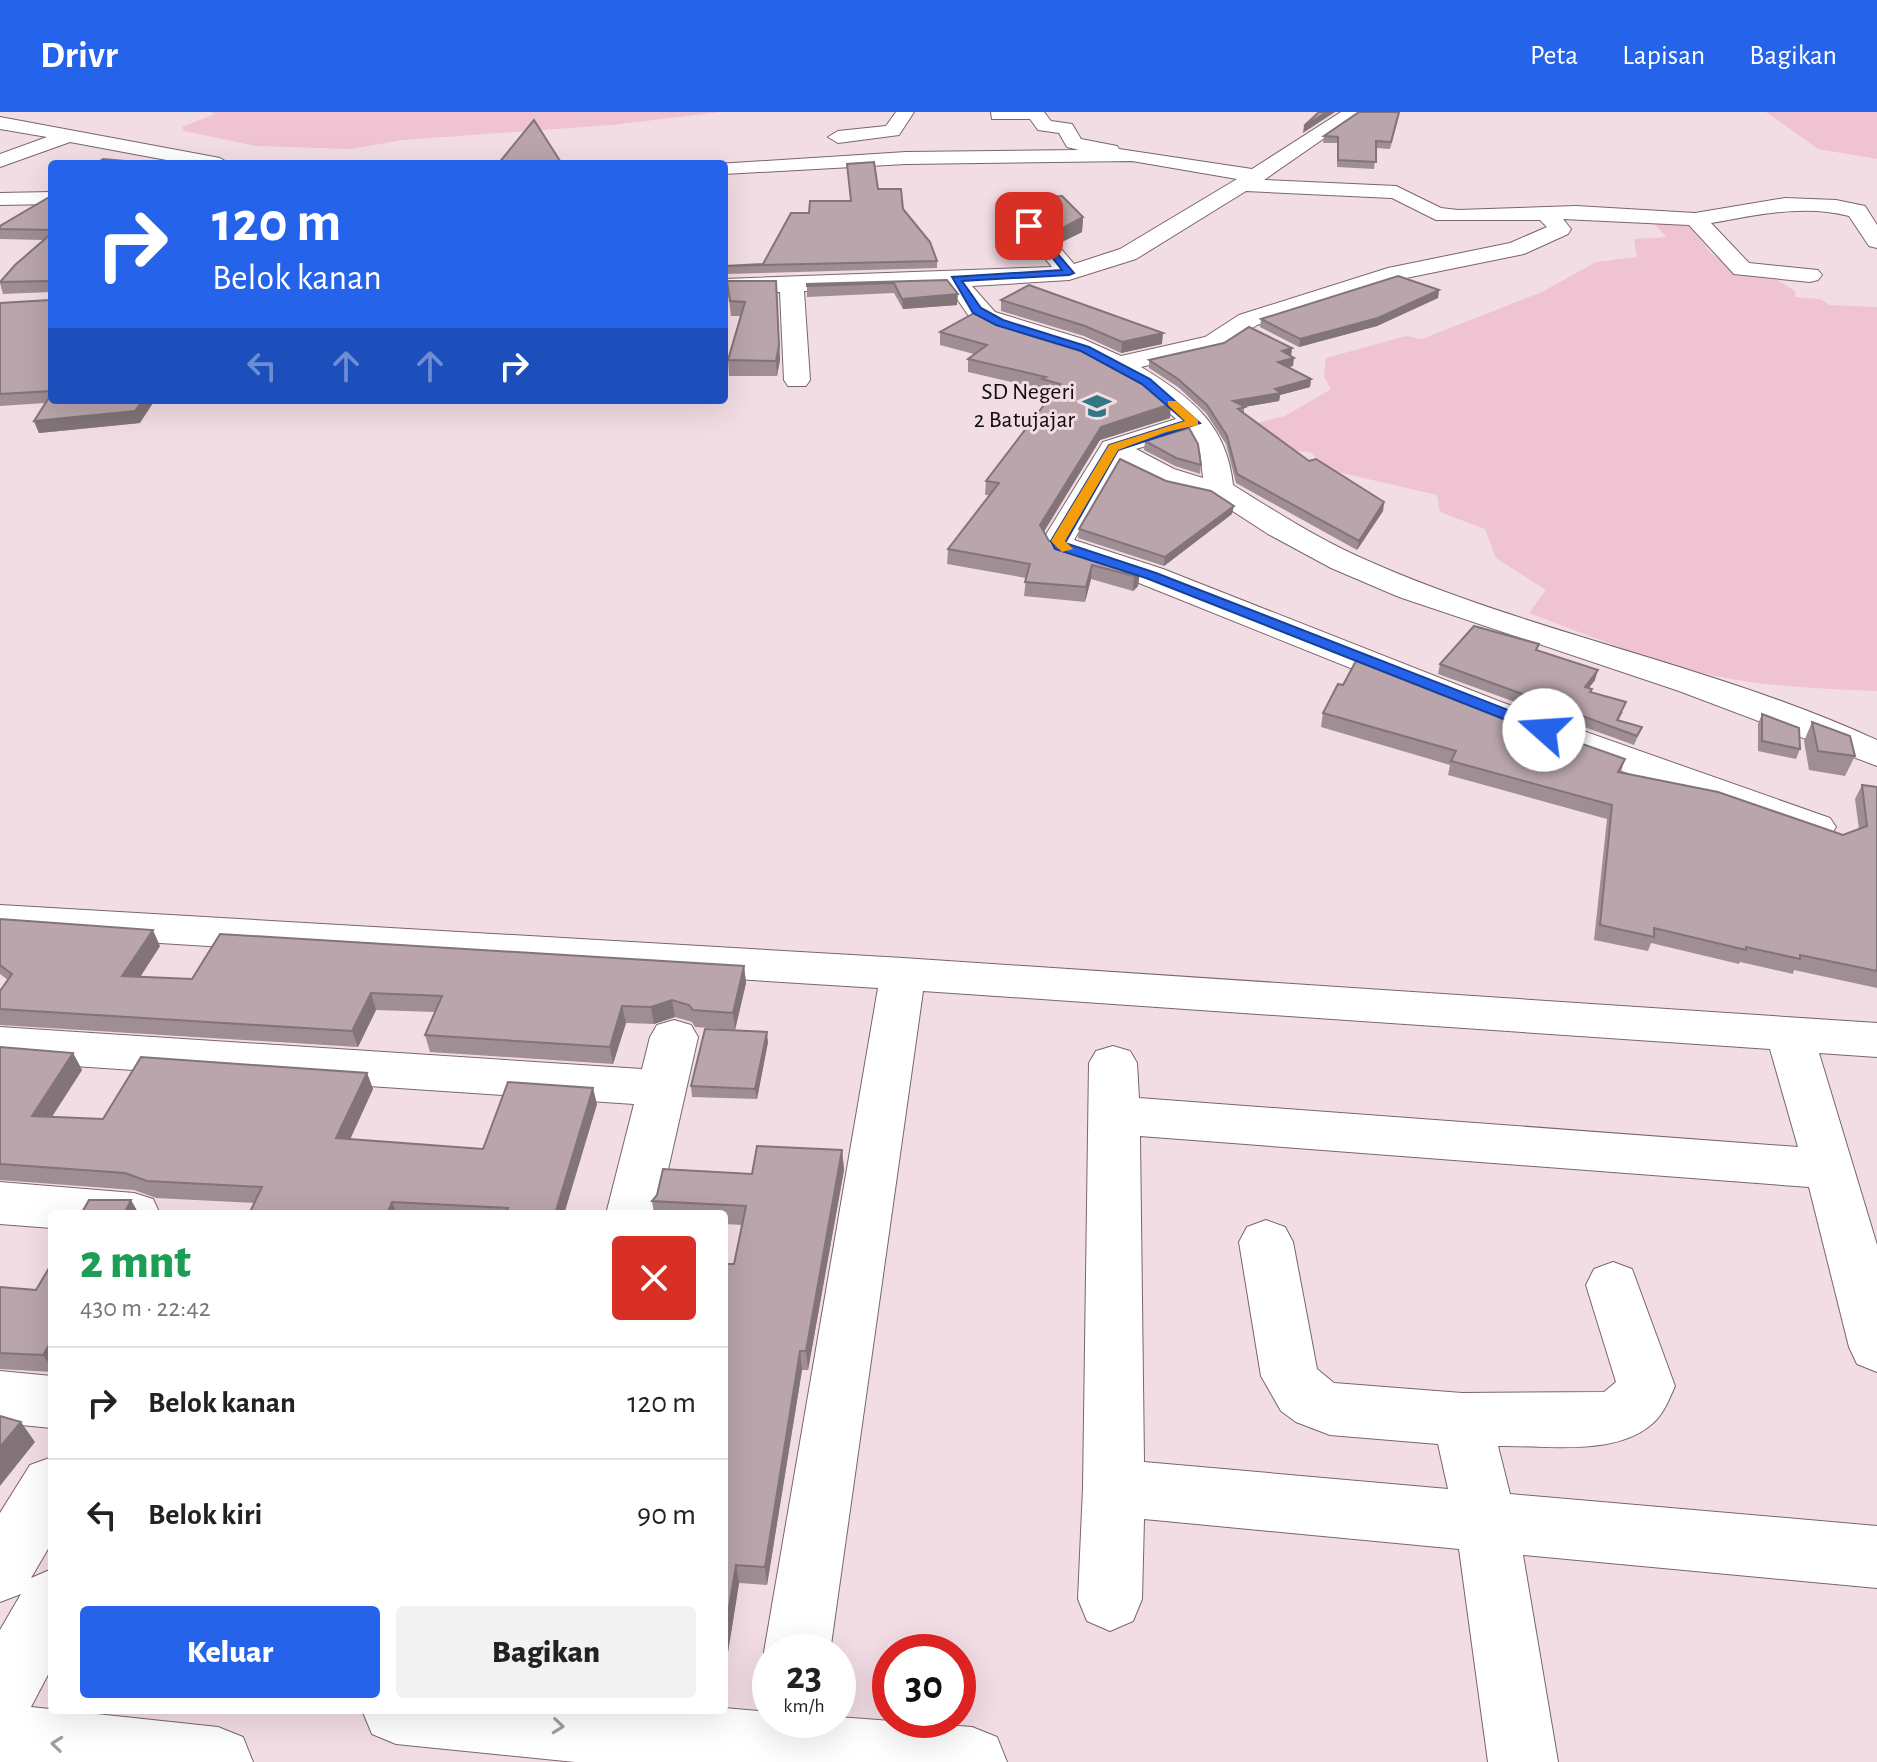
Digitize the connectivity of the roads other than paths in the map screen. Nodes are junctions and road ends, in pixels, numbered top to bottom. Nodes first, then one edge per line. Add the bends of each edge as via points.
1 (905, 112) edge
2 (1353, 112) edge
3 (998, 115) dead end
4 (0, 123) edge
5 (876, 134) junction
6 (70, 135) junction
7 (824, 138) dead end
8 (1132, 155) junction
9 (173, 156) junction
10 (887, 159) junction
11 (162, 160) edge
12 (196, 160) edge
13 (0, 161) edge
14 (728, 168) edge
15 (1249, 180) junction
16 (48, 198) edge
17 (0, 199) edge
18 (1547, 214) junction
19 (1870, 217) edge
20 (1695, 219) junction
21 (1029, 226) dead end
22 (1877, 241) edge
23 (1069, 273) junction
24 (1810, 275) dead end
25 (955, 279) junction
26 (792, 284) junction
27 (728, 286) edge
28 (1116, 365) junction
29 (797, 380) dead end
30 (1194, 423) junction
31 (1113, 448) junction
32 (1219, 489) junction
33 (1877, 755) edge
34 (1837, 834) edge
35 (0, 919) edge
36 (903, 974) junction
37 (1789, 1034) junction
38 (674, 1037) dead end
39 (1877, 1040) edge
40 (0, 1044) edge
41 (662, 1088) junction
42 (1830, 1169) junction
43 (0, 1203) edge
44 (85, 1210) edge
45 (633, 1210) edge
46 (1266, 1242) dead end
47 (1613, 1285) dead end
48 (1877, 1347) edge
49 (0, 1397) edge
50 (48, 1402) edge
51 (1462, 1420) junction
52 (1114, 1488) junction
53 (48, 1492) edge
54 (1486, 1521) junction
55 (1877, 1557) edge
56 (0, 1571) edge
57 (1110, 1599) dead end
58 (48, 1610) edge
59 (800, 1634) edge
60 (16, 1678) edge
61 (443, 1714) edge
62 (0, 1738) edge
63 (783, 1743) edge
64 (218, 1762) edge
65 (972, 1762) edge
66 (1523, 1762) edge

1 - 5 street via 896,128
2 - 15 street
3 - 8 street via 1035,113 1045,126 1065,128 1074,143
4 - 6 street
5 - 7 street
5 - 10 street
6 - 9 street
6 - 13 street
8 - 10 street
8 - 15 street
9 - 11 street
9 - 12 street
10 - 14 street
15 - 18 street via 1396,192 1444,215
15 - 23 street via 1128,254
16 - 17 street
18 - 20 street
18 - 28 street via 1560,229 1516,249 1396,273 1248,320 1213,343
19 - 20 street via 1847,207 1783,204
19 - 22 street
20 - 24 street via 1742,269
21 - 23 street
23 - 25 street
25 - 26 street
25 - 28 street via 986,317 1085,349
26 - 27 street
26 - 29 street
28 - 30 street via 1146,381
30 - 31 street
30 - 32 street via 1214,452
31 - 32 street via 1170,479
31 - 34 street via 1058,541 1060,546 1151,576 1488,710
32 - 33 street via 1288,536 1396,583 1704,686 1837,734
35 - 36 street
36 - 37 street
36 - 59 street
37 - 39 street
37 - 42 street
38 - 41 street
40 - 41 street
41 - 45 street
42 - 48 street
42 - 52 street via 1114,1089
43 - 44 street
46 - 51 street via 1297,1390 1330,1409
47 - 51 street via 1646,1386 1639,1401 1624,1413 1604,1418
49 - 50 street
51 - 54 street
52 - 54 street
52 - 57 street
53 - 56 street
54 - 55 street
54 - 66 street
58 - 60 street
61 -> 63 street
64 -> 62 street
63 - 65 street

